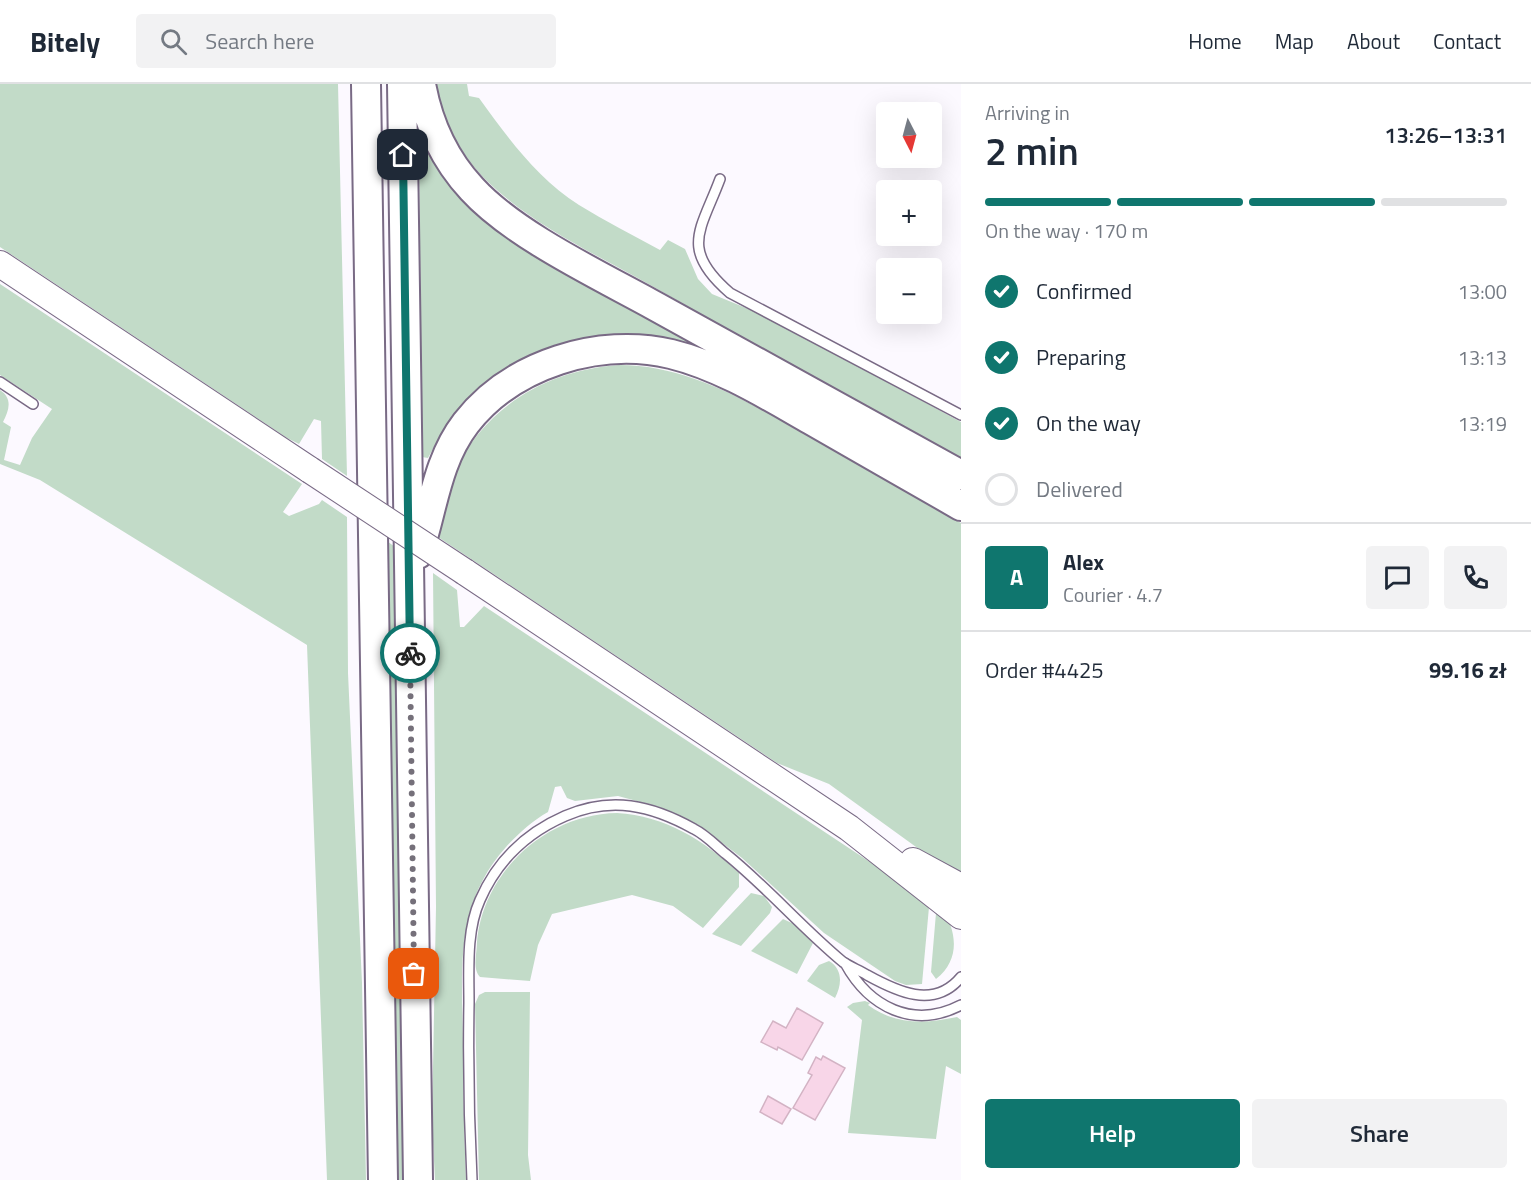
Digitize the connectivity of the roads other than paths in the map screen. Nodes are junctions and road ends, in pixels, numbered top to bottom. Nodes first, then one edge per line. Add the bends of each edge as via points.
1 (366, 84) edge
2 (402, 84) edge
3 (421, 84) edge
4 (720, 179) dead end
5 (0, 264) edge
6 (0, 382) edge
7 (33, 404) dead end
8 (961, 415) edge
9 (961, 475) edge
10 (961, 506) edge
11 (408, 582) junction
12 (849, 828) junction
13 (961, 887) edge
14 (961, 916) edge
15 (845, 963) junction
16 (961, 977) edge
17 (961, 1005) edge
18 (383, 1180) edge
19 (418, 1180) edge
20 (472, 1180) edge

1 - 18 main road
2 - 11 main road
3 - 9 main road via 439,141 457,170 489,205 589,270
4 - 8 lane via 698,237 702,260 719,283 730,293
5 - 12 main road, bridge
6 - 7 lane
10 - 11 main road via 776,400 690,359 654,351 598,351 561,359 512,380 465,424 434,488 424,536
11 - 19 main road
12 - 13 main road
12 - 14 main road
15 - 16 lane via 890,988 926,996
15 - 17 lane via 856,984 866,993 900,1012 928,1015
15 - 20 lane via 737,863 697,830 666,814 625,805 595,805 545,825 506,857 492,876 479,902 470,937

